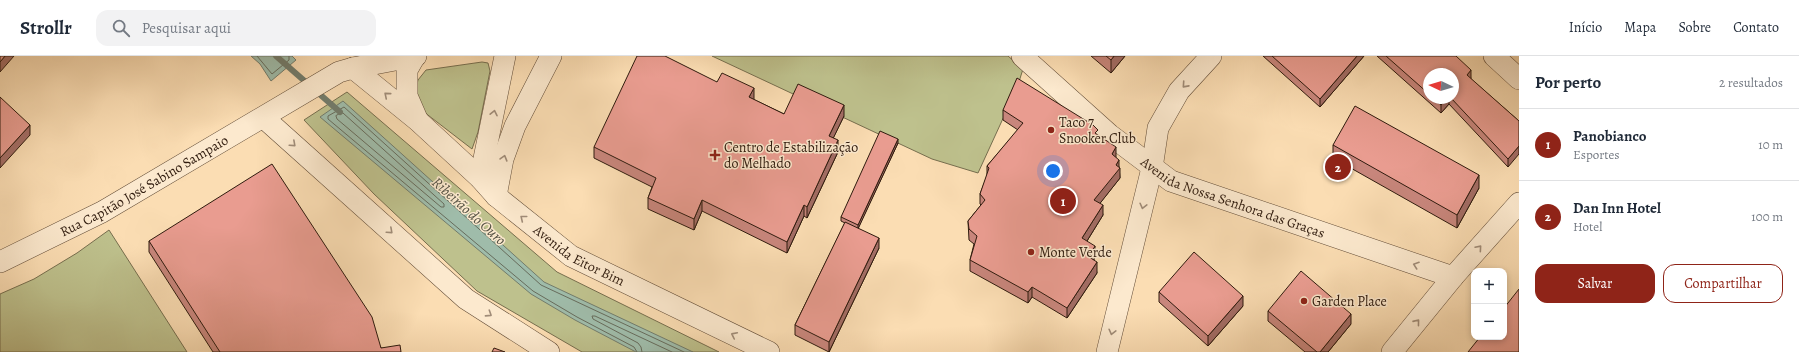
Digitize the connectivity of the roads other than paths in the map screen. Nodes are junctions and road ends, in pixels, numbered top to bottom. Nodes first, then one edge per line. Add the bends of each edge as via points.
1 (416, 56) edge
2 (505, 56) edge
3 (551, 56) edge
4 (1022, 56) edge
5 (1211, 56) edge
6 (1494, 56) edge
7 (346, 70) junction
8 (1519, 79) edge
9 (264, 118) junction
10 (417, 120) junction
11 (1152, 168) junction
12 (480, 178) junction
13 (496, 196) junction
14 (1519, 203) edge
15 (0, 262) edge
16 (1453, 277) junction
17 (549, 352) edge
18 (769, 352) edge
19 (1107, 352) edge
20 (1392, 352) edge

1 - 7 street
1 - 10 street, Avenida Eitor Bim via 407,70 407,96
12 -> 2 street
13 -> 3 street via 503,159 515,126
4 - 11 street, Avenida Nossa Senhora das Graças via 1110,135
5 -> 11 street via 1179,91 1158,128
6 - 8 street
7 - 9 street, Rua Capitão José Sabino Sampaio
10 -> 7 street, Avenida Eitor Bim
9 - 15 street, Rua Capitão José Sabino Sampaio via 102,212
9 -> 17 street via 466,299
10 - 12 street, Avenida Eitor Bim
16 -> 11 street, Avenida Nossa Senhora das Graças via 1171,181
11 -> 19 street
12 - 13 street, Avenida Eitor Bim
18 -> 13 street, Avenida Eitor Bim via 571,256
16 -> 14 street
20 -> 16 street

